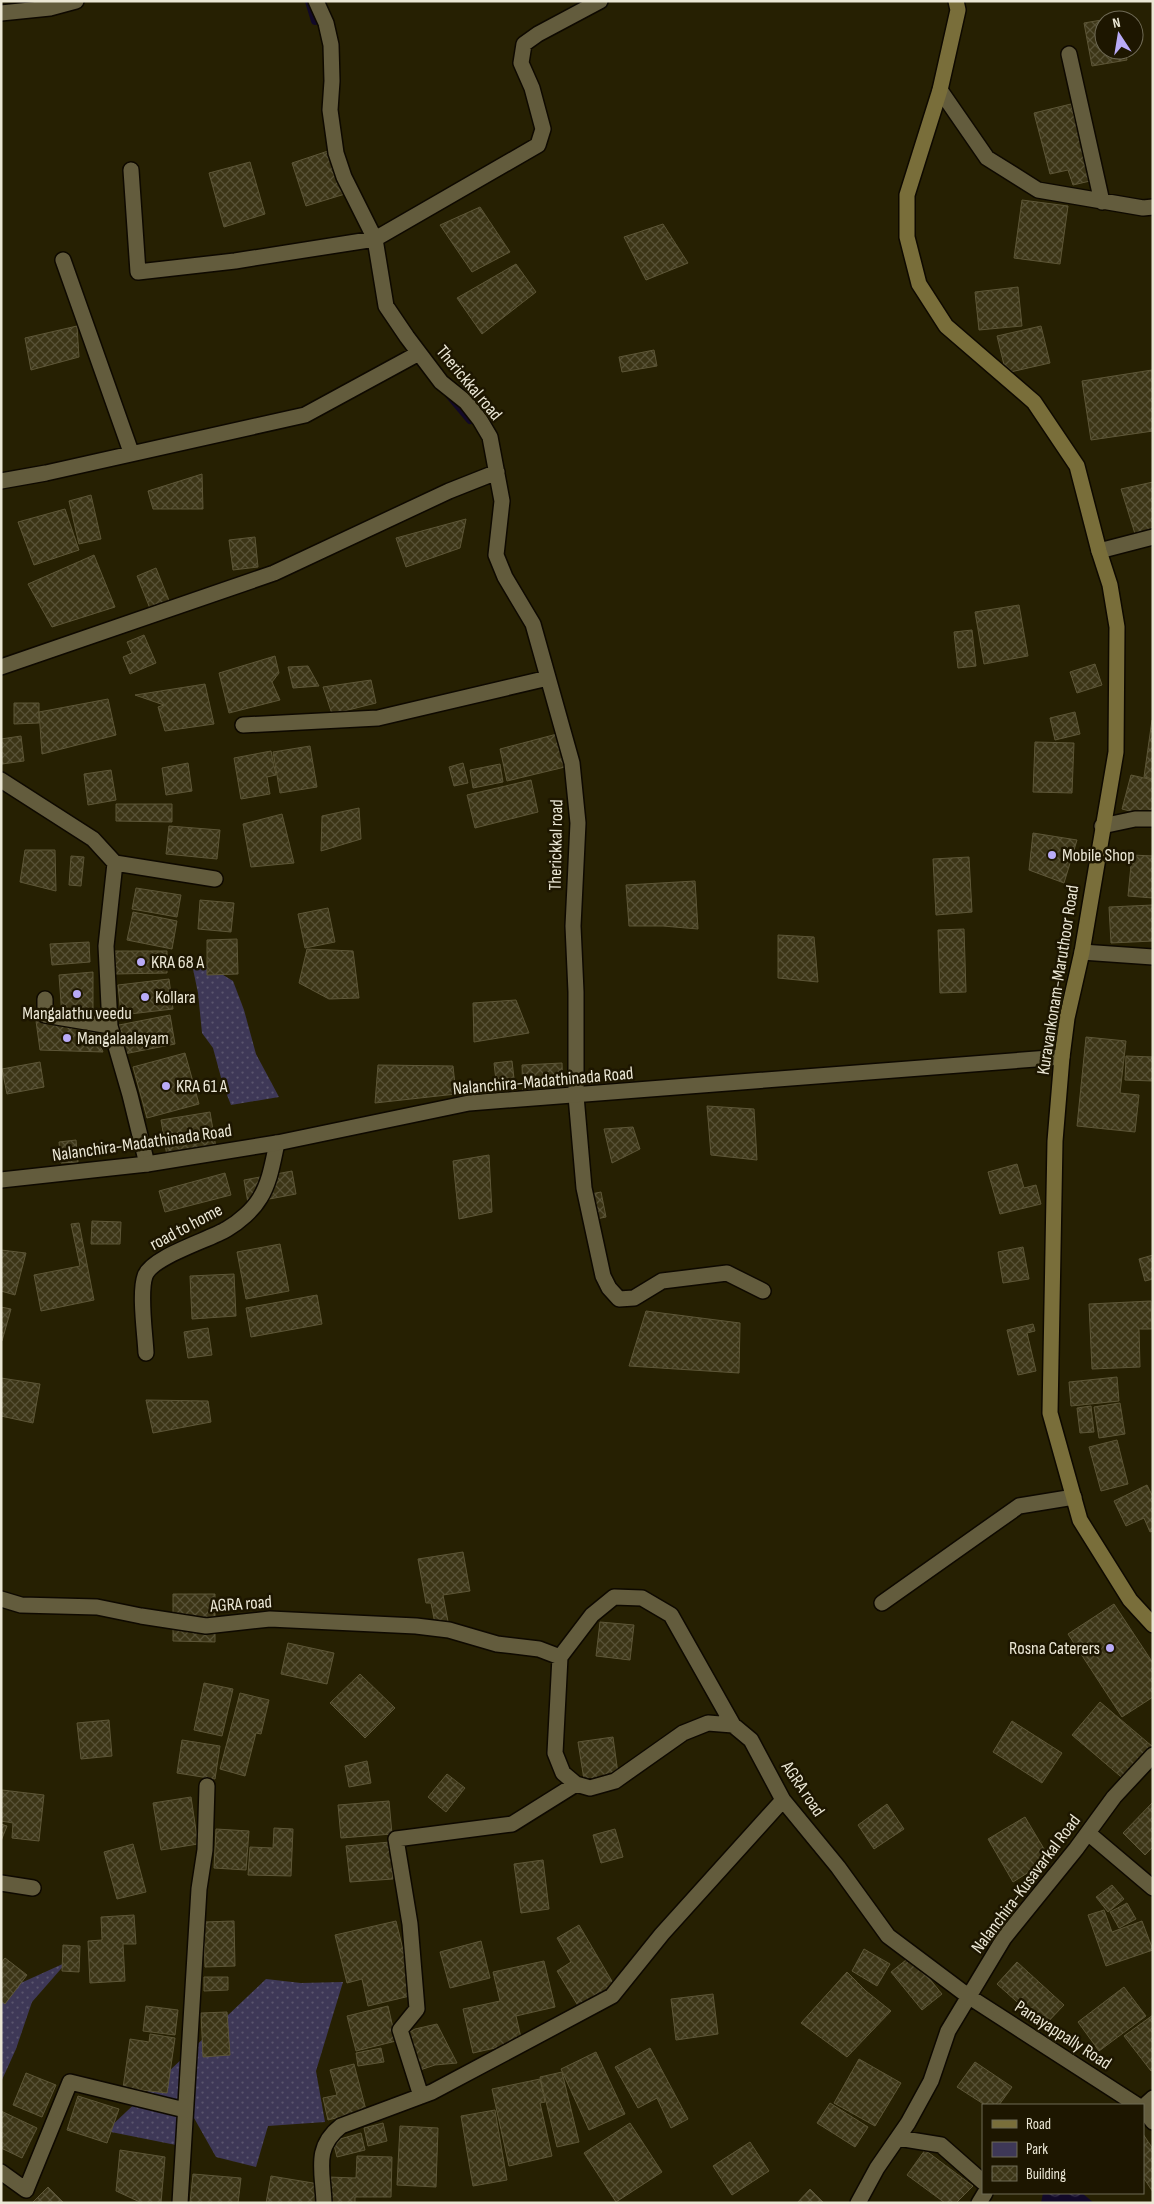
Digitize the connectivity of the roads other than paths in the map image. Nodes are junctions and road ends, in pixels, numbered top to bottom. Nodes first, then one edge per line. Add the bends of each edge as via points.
1 (76, 1) edge
2 (316, 1) edge
3 (600, 1) edge
4 (956, 1) edge
5 (1, 13) edge
6 (1069, 54) dead end
7 (940, 90) junction
8 (131, 170) dead end
9 (1102, 202) junction
10 (1153, 207) edge
11 (375, 239) junction
12 (63, 260) dead end
13 (419, 353) junction
14 (131, 452) junction
15 (497, 472) junction
16 (1, 481) edge
17 (1153, 537) edge
18 (1099, 551) junction
19 (1, 668) edge
20 (548, 678) junction
21 (243, 725) dead end
22 (1, 780) edge
23 (1153, 819) edge
24 (1102, 826) junction
25 (115, 863) junction
26 (215, 879) dead end
27 (1082, 952) junction
28 (1153, 957) edge
29 (45, 998) dead end
30 (110, 1026) junction
31 (1062, 1057) junction
32 (576, 1096) junction
33 (277, 1143) junction
34 (147, 1164) junction
35 (1, 1180) edge
36 (763, 1291) dead end
37 (146, 1352) dead end
38 (1074, 1497) junction
39 (1, 1599) edge
40 (882, 1603) dead end
41 (1153, 1625) edge
42 (560, 1657) junction
43 (733, 1725) junction
44 (1153, 1755) edge
45 (576, 1784) junction
46 (207, 1786) dead end
47 (783, 1800) junction
48 (1088, 1833) junction
49 (1, 1883) edge
50 (33, 1888) dead end
51 (1153, 1888) edge
52 (968, 1996) junction
53 (421, 2096) junction
54 (1153, 2098) edge
55 (1135, 2104) edge
56 (1144, 2107) edge
57 (1144, 2109) edge
58 (185, 2110) junction
59 (1153, 2122) edge
60 (898, 2138) junction
61 (1, 2172) edge
62 (982, 2181) edge
63 (180, 2203) edge
64 (324, 2203) edge
65 (858, 2203) edge

1 - 5 street via 50,8
2 - 11 street, Therickkal road via 331,45 330,110 336,153 344,177
3 - 11 street via 524,44 521,63 532,88 543,129 538,145
4 - 7 main road, Kuravankonam-Maruthoor Road via 958,10
6 - 9 street
7 - 9 street via 987,158 1038,190
7 - 18 main road, Kuravankonam-Maruthoor Road via 907,195 907,237 919,284 946,326 1034,402 1077,466
8 - 11 street via 138,272
9 - 10 street
11 - 13 street, Therickkal road via 386,306
12 - 14 street
13 - 14 street via 305,415
13 - 15 street, Therickkal road via 441,382 466,402 480,420 490,437
14 - 16 street
15 - 19 street via 274,573
15 - 20 street, Therickkal road via 502,501 496,555 533,624
17 - 18 street
18 - 24 main road, Kuravankonam-Maruthoor Road via 1110,584 1117,627 1116,752
20 - 21 street via 378,718
20 - 32 street, Therickkal road via 572,764 578,824 573,926
22 - 25 street via 93,839
23 - 24 street
24 - 27 main road, Kuravankonam-Maruthoor Road
25 - 26 street
25 - 30 street via 106,946
27 - 28 street
27 - 31 main road, Kuravankonam-Maruthoor Road
29 - 30 street via 45,1015
30 - 34 street
31 - 32 street, Nalanchira-Madathinada Road
31 - 38 main road, Kuravankonam-Maruthoor Road via 1055,1141 1050,1413
32 - 33 street, Nalanchira-Madathinada Road via 469,1103
32 - 36 street, Therickkal road via 586,1196 603,1276 609,1288 620,1299 634,1298 662,1281 727,1273
33 - 34 street, Nalanchira-Madathinada Road
33 - 37 street, road to home via 268,1180 260,1198 248,1212 228,1229 156,1262 147,1272 143,1292
34 - 35 street, Nalanchira-Madathinada Road
38 - 40 street via 1019,1506
38 - 41 main road, Kuravankonam-Maruthoor Road via 1080,1520 1130,1600
39 - 42 street, AGRA road via 21,1605 97,1607 206,1626 270,1619 416,1626 449,1630 497,1644 539,1649
42 - 43 street, AGRA road via 592,1614 614,1597 642,1598 671,1615
42 - 45 street via 555,1753 563,1773
43 - 45 street via 708,1724 683,1733 615,1781 590,1788
43 - 47 street, AGRA road via 751,1740
44 - 48 street, Nalanchira-Kusavarkal Road
45 - 53 street via 512,1824 396,1839 410,1924 417,2009 400,2030
46 - 58 street
47 - 52 street, AGRA road via 838,1867 888,1936
47 - 53 street via 662,1934 612,1996
48 - 51 street
48 - 52 street, Nalanchira-Kusavarkal Road via 1004,1938
49 - 50 street
52 - 55 street, Panayappally Road
52 - 60 street, Nalanchira-Kusavarkal Road via 948,2031 931,2081
53 - 64 street via 341,2126 330,2135 321,2151
54 - 56 street
57 - 59 street
58 - 61 street via 70,2082 26,2190
58 - 63 street
60 - 62 street via 941,2146
60 - 65 street, Nalanchira-Kusavarkal Road

